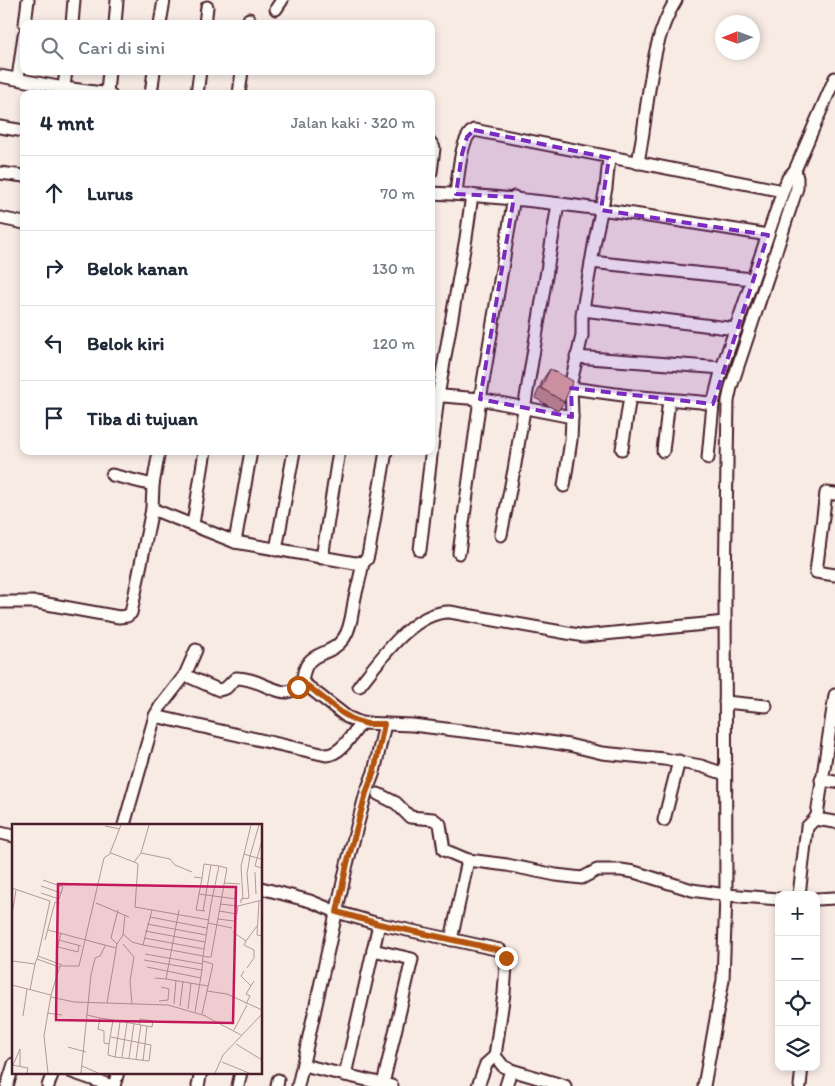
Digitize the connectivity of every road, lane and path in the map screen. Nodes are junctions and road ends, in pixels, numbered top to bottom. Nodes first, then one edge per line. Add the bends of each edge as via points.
1 (28, 0) edge
2 (74, 0) edge
3 (116, 0) edge
4 (164, 0) edge
5 (676, 0) edge
6 (206, 7) dead end
7 (26, 20) edge
8 (72, 20) edge
9 (115, 20) edge
10 (161, 20) edge
11 (205, 20) edge
12 (20, 64) edge
13 (65, 75) edge
14 (109, 75) edge
15 (153, 75) edge
16 (199, 75) edge
17 (241, 75) edge
18 (0, 76) edge
19 (18, 78) junction
20 (835, 78) edge
21 (60, 90) edge
22 (63, 90) edge
23 (108, 90) edge
24 (152, 90) edge
25 (198, 90) edge
26 (240, 90) edge
27 (0, 127) edge
28 (20, 130) edge
29 (609, 158) junction
30 (638, 163) junction
31 (795, 170) junction
32 (0, 173) edge
33 (20, 176) edge
34 (783, 191) junction
35 (435, 192) edge
36 (456, 194) junction
37 (472, 195) junction
38 (514, 197) junction
39 (558, 204) junction
40 (601, 210) junction
41 (0, 218) edge
42 (20, 222) edge
43 (768, 235) junction
44 (591, 262) junction
45 (752, 279) junction
46 (583, 310) junction
47 (736, 329) junction
48 (576, 357) junction
49 (722, 368) junction
50 (571, 388) junction
51 (435, 396) edge
52 (630, 396) junction
53 (480, 399) junction
54 (669, 400) junction
55 (719, 400) junction
56 (524, 407) junction
57 (572, 418) junction
58 (622, 449) dead end
59 (663, 451) dead end
60 (158, 455) edge
61 (204, 455) edge
62 (249, 455) edge
63 (293, 455) edge
64 (338, 455) edge
65 (385, 455) edge
66 (429, 455) edge
67 (708, 458) dead end
68 (112, 475) dead end
69 (153, 485) junction
70 (564, 486) dead end
71 (835, 494) edge
72 (152, 508) junction
73 (193, 524) junction
74 (501, 535) dead end
75 (235, 542) junction
76 (276, 550) junction
77 (420, 550) dead end
78 (459, 553) dead end
79 (322, 558) junction
80 (363, 562) junction
81 (835, 575) edge
82 (0, 602) edge
83 (726, 622) junction
84 (196, 650) dead end
85 (184, 675) junction
86 (302, 684) junction
87 (359, 686) dead end
88 (835, 695) edge
89 (725, 702) junction
90 (766, 706) dead end
91 (155, 716) junction
92 (361, 723) junction
93 (384, 724) junction
94 (831, 737) edge
95 (679, 761) junction
96 (725, 774) junction
97 (822, 780) junction
98 (835, 782) edge
99 (378, 794) dead end
100 (815, 819) junction
101 (664, 820) dead end
102 (835, 822) edge
103 (124, 824) edge
104 (468, 860) junction
105 (262, 888) edge
106 (799, 891) edge
107 (726, 895) junction
108 (820, 898) edge
109 (835, 898) edge
110 (775, 899) edge
111 (337, 912) junction
112 (379, 924) junction
113 (451, 940) junction
114 (373, 950) junction
115 (495, 1056) junction
116 (302, 1065) junction
117 (12, 1070) edge
118 (511, 1070) junction
119 (802, 1071) edge
120 (52, 1074) edge
121 (75, 1074) edge
122 (117, 1074) edge
123 (345, 1075) junction
124 (91, 1083) edge
125 (388, 1085) edge
126 (7, 1086) edge
127 (48, 1086) edge
128 (113, 1086) edge
129 (298, 1086) edge
130 (478, 1086) edge
131 (506, 1086) edge
132 (565, 1086) edge
133 (704, 1086) edge
134 (800, 1086) edge

1 - 7 street
2 - 8 street
3 - 9 street
4 - 10 street
5 - 30 street via 656,44
6 - 11 street
12 - 19 street
13 - 22 street
14 - 23 street
15 - 24 street
16 - 25 street
17 - 26 street
18 - 19 street
19 - 21 street
20 - 31 street
27 - 28 street
29 - 30 street
29 - 36 street via 474,130 467,137 462,154
29 - 40 street
30 - 34 street
31 - 34 street
31 - 55 street via 797,188 731,387
32 - 33 street
34 - 43 street
35 - 36 street
36 - 37 street
37 - 38 street
37 - 51 street
38 - 39 street
38 - 53 street
39 - 40 street
39 - 56 street
40 - 43 street
40 - 44 street
41 - 42 street
43 - 45 street
44 - 45 street
44 - 46 street
45 - 47 street
46 - 47 street
46 - 48 street
47 - 49 street
48 - 49 street
48 - 50 street
49 - 55 street
50 - 52 street
50 - 57 street
51 - 53 street
52 - 54 street
52 - 58 street
53 - 56 street
53 - 78 street
54 - 55 street
54 - 59 street
55 - 67 street
55 - 83 street via 727,491
56 - 57 street
56 - 74 street
57 - 70 street
60 - 69 street
61 - 73 street
62 - 75 street
63 - 76 street
64 - 79 street
65 - 80 street via 369,551
66 - 77 street
68 - 69 street
69 - 72 street
71 - 81 street via 826,493 816,572
72 - 73 street
72 - 82 street via 131,613 127,616 36,602
73 - 75 street
75 - 76 street
76 - 79 street
79 - 80 street
80 - 86 street via 349,627 331,649 306,664
83 - 87 street via 584,636 450,612 437,613 394,643
83 - 89 street
84 - 85 street
85 - 86 street via 219,690 236,678 254,680 284,691
85 - 91 street
86 - 92 street via 347,717
88 - 94 street
89 - 90 street
89 - 96 street
91 - 92 street via 326,756 339,750
91 - 103 street
92 - 93 street
93 - 95 street via 514,737
93 - 111 street
94 - 97 street
95 - 96 street
95 - 101 street
96 - 107 street
97 - 98 street
97 - 100 street
99 - 104 street via 396,803 410,817 437,821 444,850
100 - 102 street
100 - 106 street via 807,827
104 - 107 street via 582,878 597,870 621,870 681,887
104 - 113 street
105 - 111 street
107 - 110 street
107 - 133 street via 723,980
108 - 109 street
111 - 112 street
111 - 116 street
112 - 113 street
112 - 114 street
113 - 115 street via 500,950 506,958
114 - 123 street
114 - 125 street via 412,959
115 - 118 street
115 - 130 street via 486,1064
116 - 123 street
116 - 129 street
117 - 126 street
118 - 131 street
118 - 132 street
119 - 134 street
120 - 127 street
121 - 124 street
122 - 128 street
123 - 125 street
124 - 128 street

